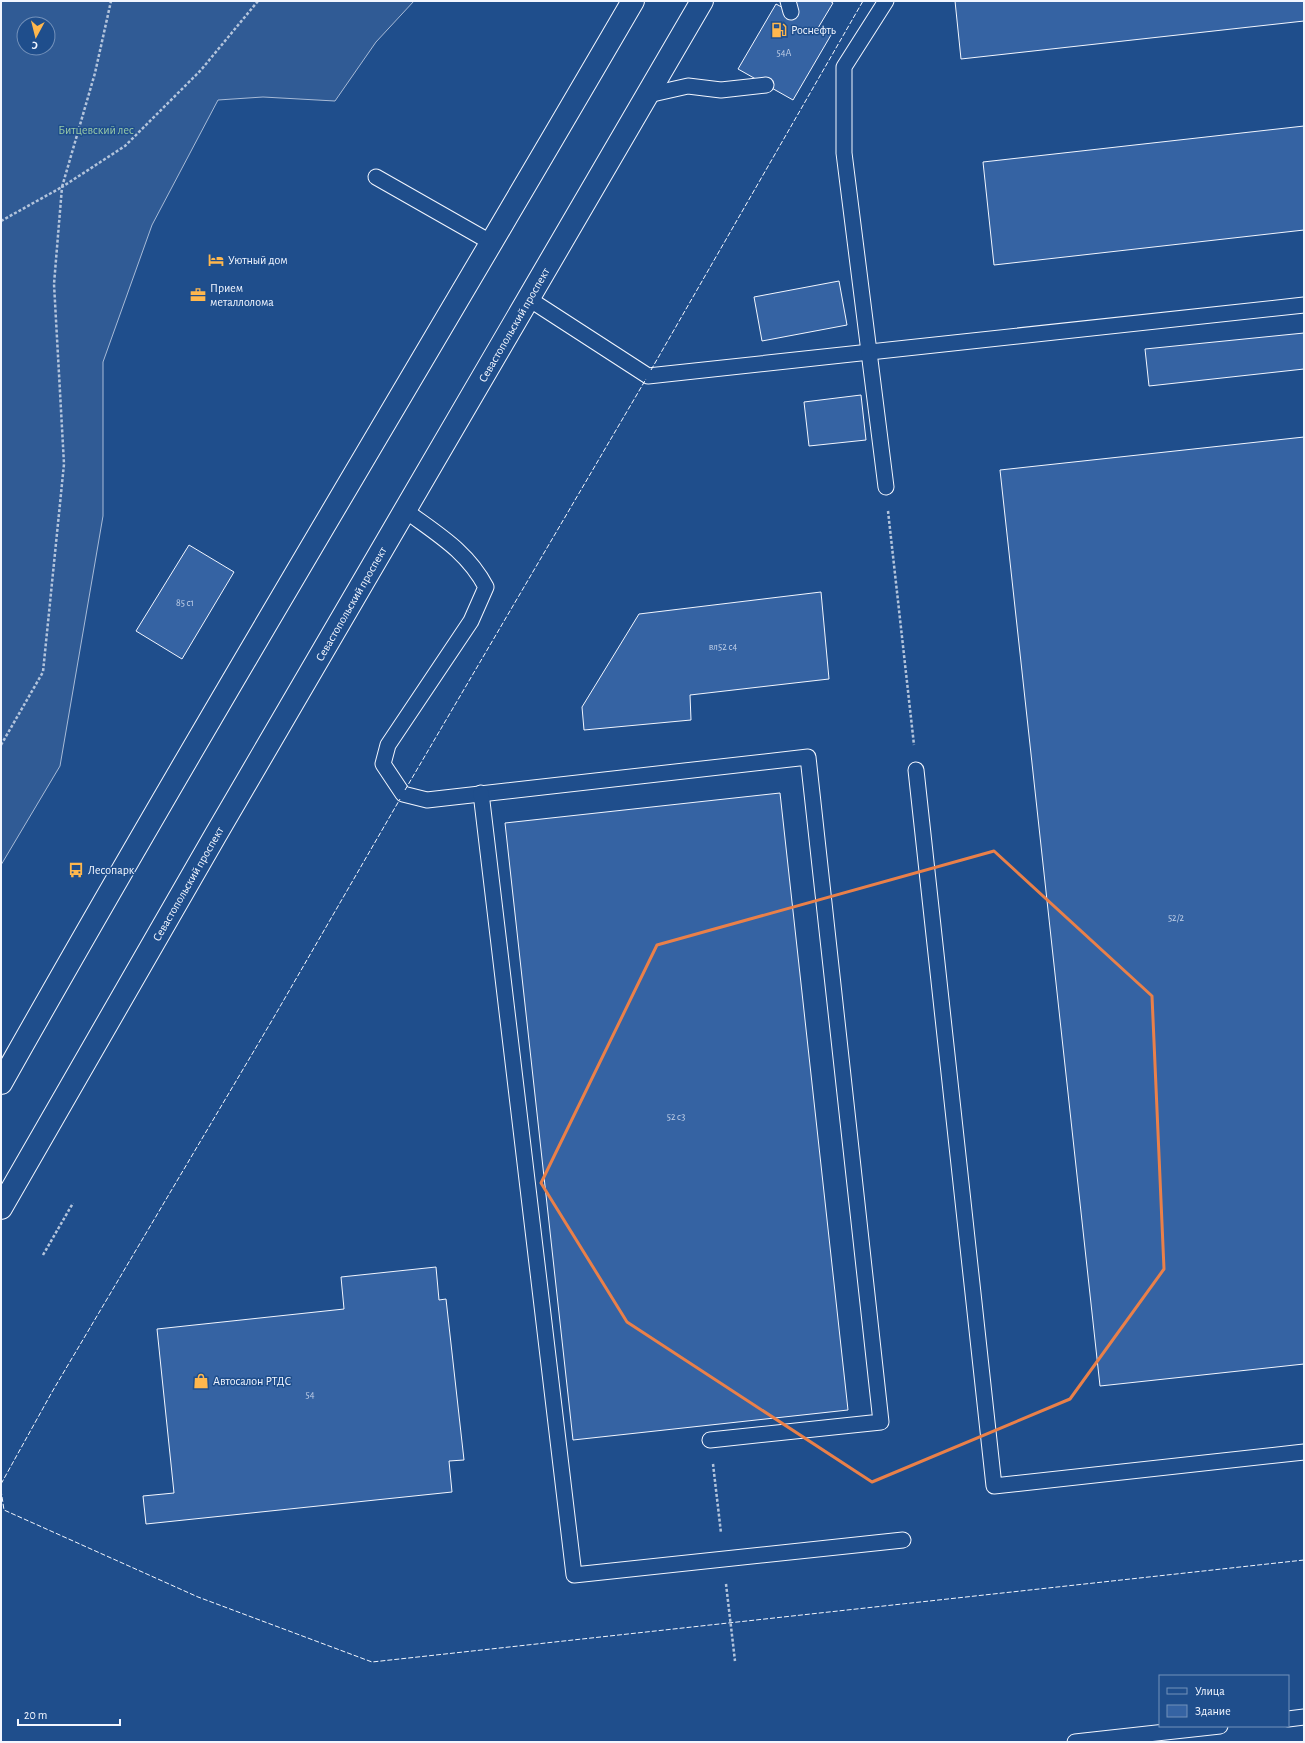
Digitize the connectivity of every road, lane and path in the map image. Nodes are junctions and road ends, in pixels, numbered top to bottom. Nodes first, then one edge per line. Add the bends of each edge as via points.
1 (111, 1) edge
2 (258, 1) edge
3 (633, 1) edge
4 (702, 1) edge
5 (886, 1) edge
6 (766, 85) dead end
7 (648, 95) junction
8 (376, 177) dead end
9 (62, 187) junction
10 (1, 221) edge
11 (492, 243) junction
12 (529, 299) junction
13 (1304, 305) edge
14 (868, 351) junction
15 (886, 487) joint
16 (406, 511) junction
17 (1, 745) edge
18 (916, 770) joint
19 (481, 793) junction
20 (1, 1083) edge
21 (72, 1203) dead end
22 (1, 1208) edge
23 (43, 1255) dead end
24 (710, 1440) dead end
25 (1304, 1452) edge
26 (904, 1540) dead end
27 (1304, 1717) edge
28 (1289, 1718) edge
29 (1211, 1727) edge
30 (1074, 1742) edge

1 - 9 path via 95,73
2 - 9 path via 201,70 125,146
3 - 11 main road
4 - 7 main road, Севастопольский проспект
5 - 14 lane via 844,67 844,153
6 - 7 lane via 720,90 688,86
7 - 12 main road, Севастопольский проспект
8 - 11 lane
9 - 10 path
9 - 17 path via 54,284 64,464 42,672
11 - 20 main road via 111,888
12 - 14 lane via 648,376
12 - 16 main road, Севастопольский проспект
13 - 14 lane
14 - 15 lane
15 - 18 path
16 - 19 lane via 456,548 477,571 486,587 471,621 388,745 383,764 403,794 427,800
16 - 22 main road, Севастопольский проспект
18 - 25 lane via 994,1486
19 - 24 lane via 808,758 881,1422
19 - 26 lane via 574,1574
21 - 23 path
27 - 28 lane
29 - 30 lane

